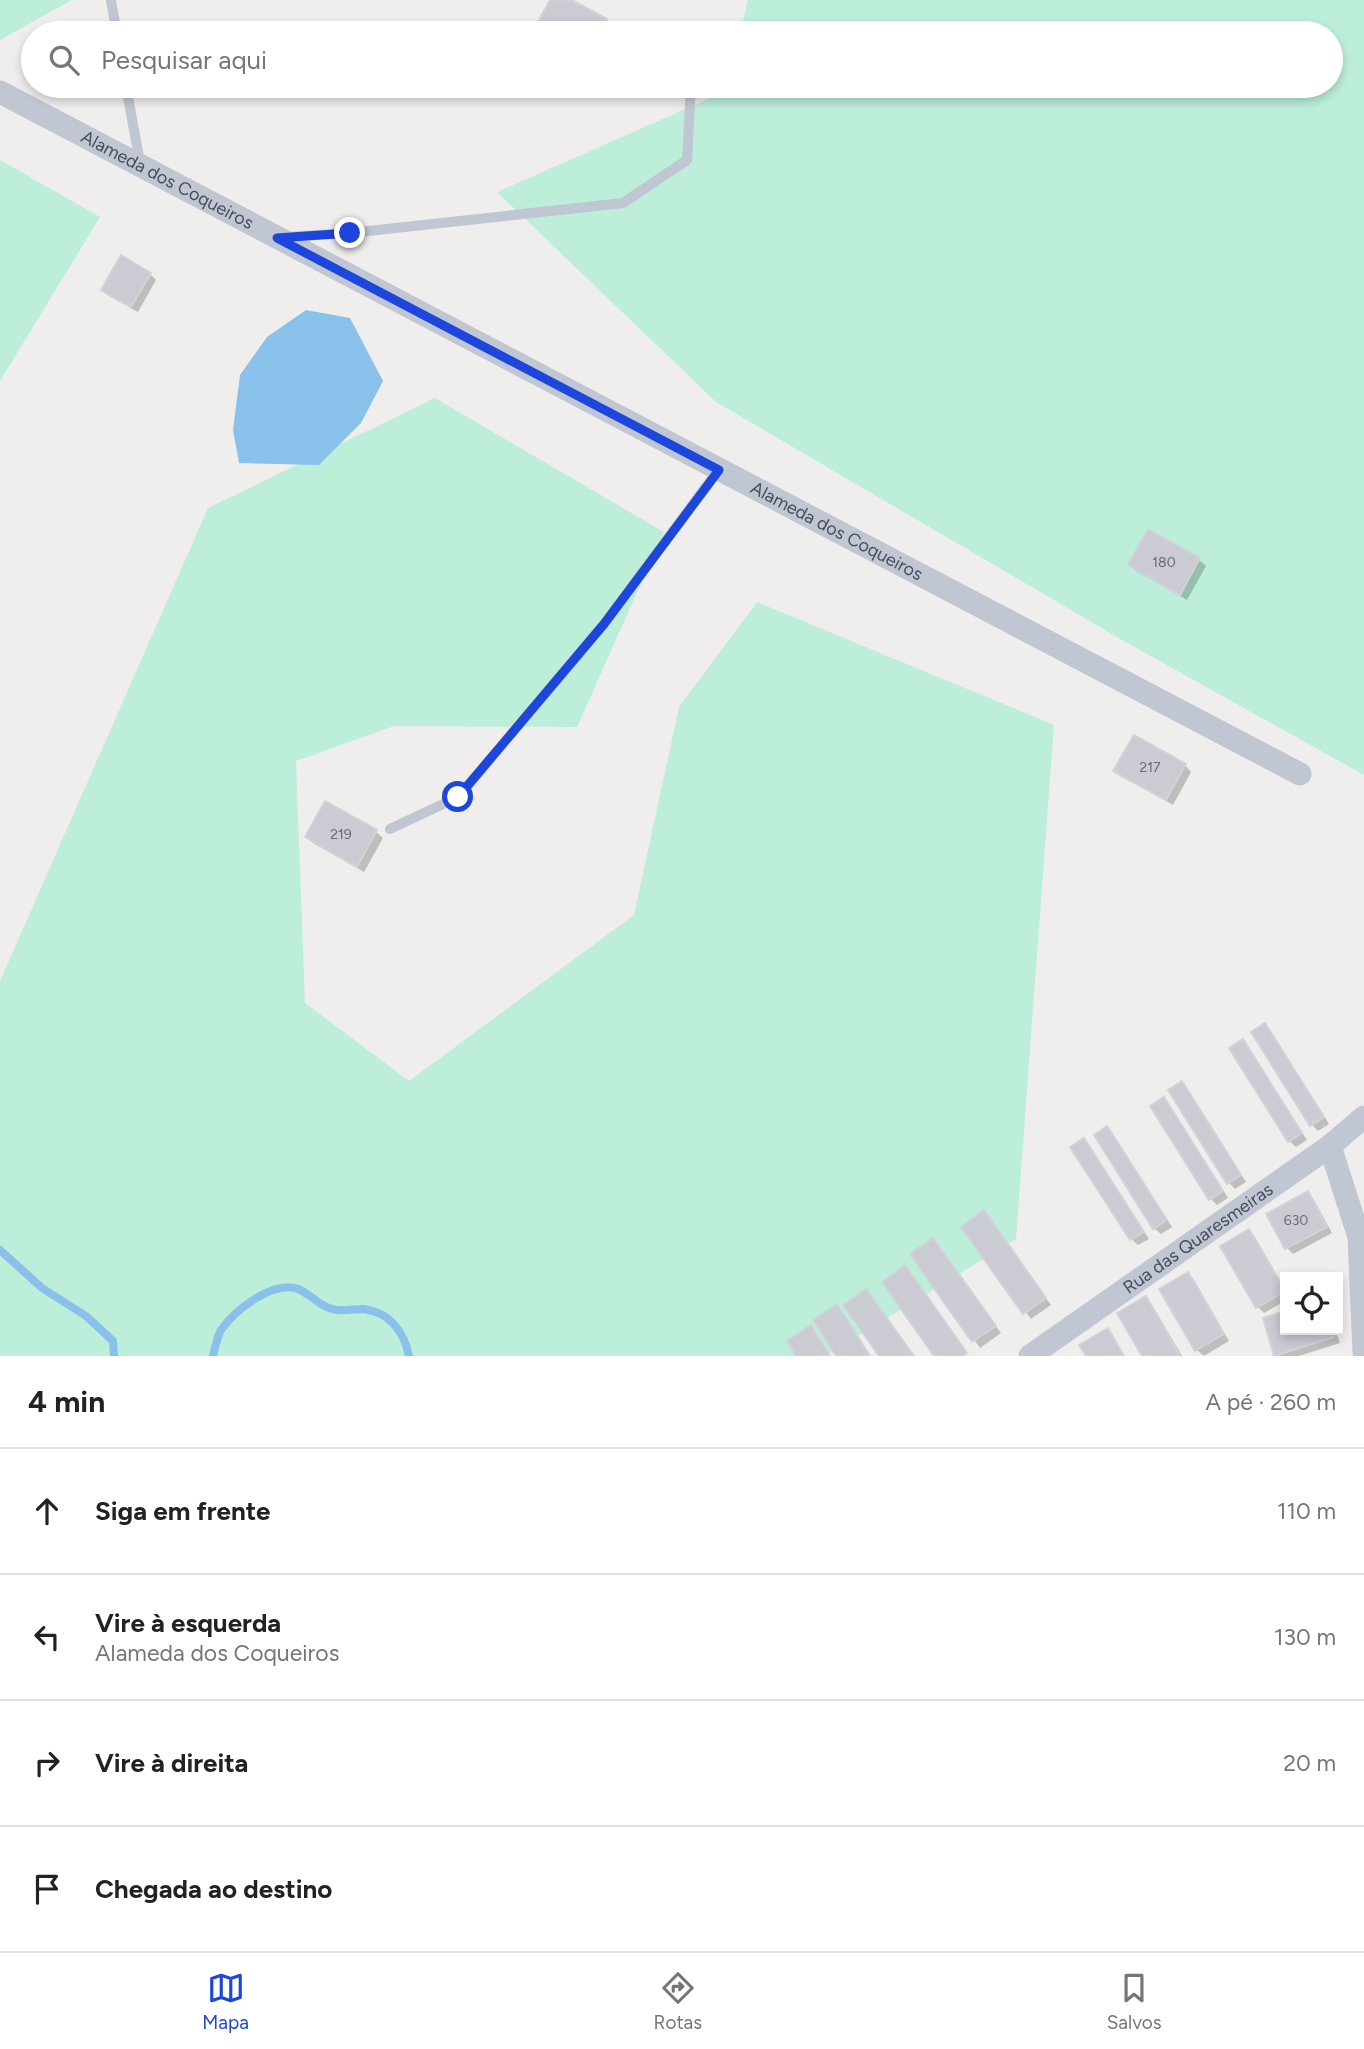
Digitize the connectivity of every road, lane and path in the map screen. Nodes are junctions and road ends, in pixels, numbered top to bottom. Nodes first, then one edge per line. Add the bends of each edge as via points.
1 (111, 1) edge
2 (115, 21) edge
3 (0, 92) edge
4 (128, 98) edge
5 (690, 98) edge
6 (140, 166) junction
7 (277, 238) junction
8 (719, 470) junction
9 (1300, 774) dead end
10 (390, 829) dead end
11 (1364, 1117) edge
12 (1330, 1146) junction
13 (1364, 1352) edge
14 (1030, 1356) edge

1 - 2 lane
3 - 6 street, Alameda dos Coqueiros
4 - 6 lane
5 - 7 lane via 687,160 623,203
6 - 7 street, Alameda dos Coqueiros
7 - 8 street, Alameda dos Coqueiros
8 - 9 street, Alameda dos Coqueiros
8 - 10 lane via 604,624 458,797
11 - 12 street, Rua das Quaresmeiras
12 - 13 street via 1359,1237
12 - 14 street, Rua das Quaresmeiras

